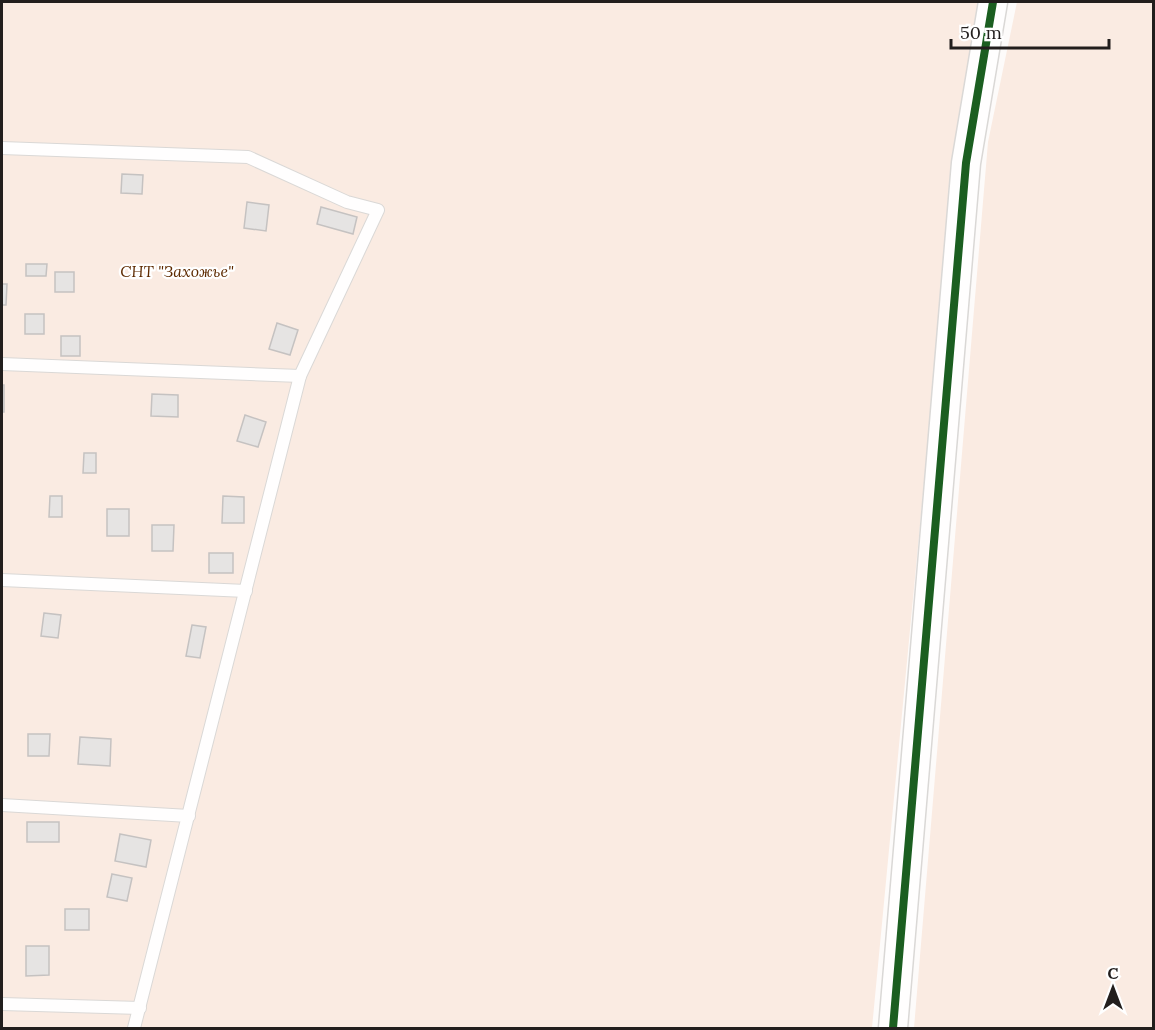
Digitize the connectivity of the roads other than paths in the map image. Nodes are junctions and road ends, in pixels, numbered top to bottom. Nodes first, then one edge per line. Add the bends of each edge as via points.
1 (993, 2) edge
2 (2, 148) edge
3 (2, 364) edge
4 (300, 376) junction
5 (2, 580) edge
6 (246, 591) junction
7 (2, 805) edge
8 (189, 816) junction
9 (2, 1004) edge
10 (140, 1008) junction
11 (134, 1029) edge
12 (893, 1029) edge

1 - 12 street via 966,163
2 - 4 lane via 248,157 347,202 378,210
3 - 4 lane
4 - 6 lane
5 - 6 lane
6 - 8 lane
7 - 8 lane
8 - 10 lane
9 - 10 lane
10 - 11 lane

